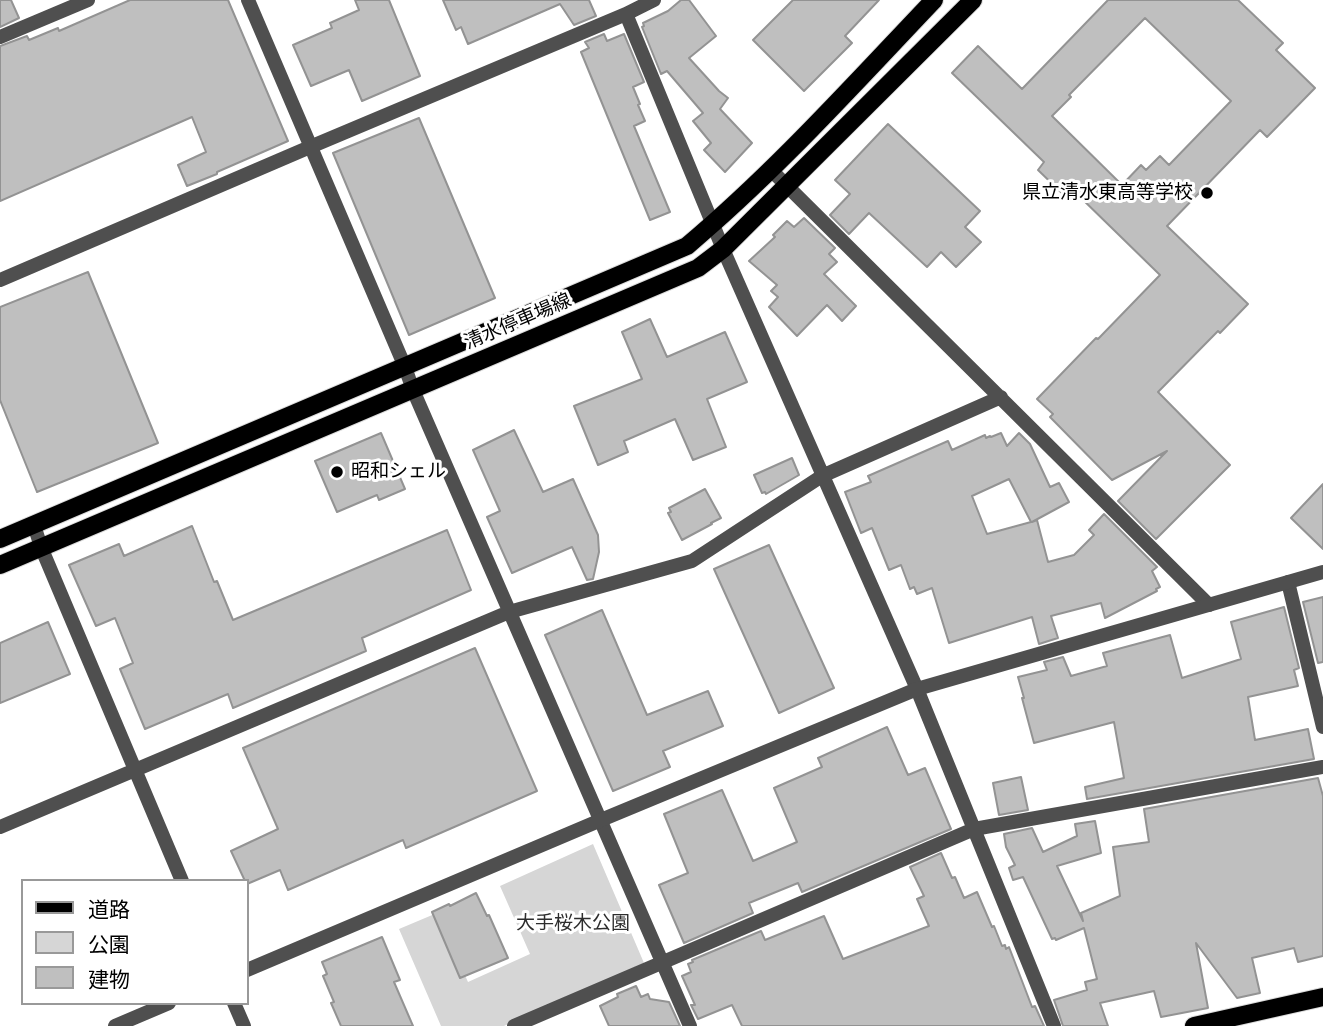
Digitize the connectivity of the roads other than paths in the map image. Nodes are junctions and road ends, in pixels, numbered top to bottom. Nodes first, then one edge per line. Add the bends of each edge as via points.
1 (88, 0) edge
2 (248, 0) edge
3 (654, 0) edge
4 (934, 0) edge
5 (974, 0) edge
6 (626, 14) junction
7 (0, 37) edge
8 (310, 147) junction
9 (771, 170) junction
10 (788, 186) junction
11 (714, 224) junction
12 (723, 249) junction
13 (0, 280) edge
14 (405, 367) junction
15 (413, 390) junction
16 (1001, 397) junction
17 (822, 476) junction
18 (34, 525) junction
19 (0, 539) edge
20 (41, 547) junction
21 (0, 565) edge
22 (1323, 572) edge
23 (1288, 582) junction
24 (1209, 605) junction
25 (509, 612) junction
26 (917, 689) junction
27 (1323, 727) edge
28 (1323, 767) edge
29 (135, 770) junction
30 (601, 820) junction
31 (0, 827) edge
32 (974, 829) junction
33 (181, 879) edge
34 (662, 962) junction
35 (248, 970) edge
36 (1323, 997) edge
37 (164, 1005) edge
38 (235, 1005) edge
39 (115, 1026) edge
40 (244, 1026) edge
41 (514, 1026) edge
42 (690, 1026) edge
43 (1054, 1026) edge
44 (1194, 1026) edge

1 - 7 street
2 - 8 street
3 - 6 street
4 - 9 main road, 清水停車場線
5 - 10 main road, 清水停車場線
6 - 8 street
6 - 11 street
8 - 13 street
8 - 14 street
9 - 10 street
9 - 11 main road, 清水停車場線
10 - 12 main road, 清水停車場線
10 - 16 street
11 - 12 street
11 - 14 main road, 清水停車場線 via 687,247
12 - 15 main road, 清水停車場線 via 698,268
12 - 17 street
14 - 15 street
14 - 18 main road, 清水停車場線
15 - 20 main road, 清水停車場線
15 - 25 street
16 - 17 street
16 - 24 street
17 - 25 street via 692,561
17 - 26 street
18 - 19 main road, 清水停車場線
18 - 20 street
20 - 21 main road, 清水停車場線
20 - 29 street
22 - 23 street
23 - 24 street
23 - 27 street
24 - 26 street
25 - 29 street
25 - 30 street
26 - 30 street
26 - 32 street
28 - 32 street
29 - 31 street
29 - 33 street
30 - 34 street
30 - 35 street
32 - 34 street
32 - 43 street
34 - 41 street
34 - 42 street
36 - 44 main road
37 - 39 street
38 - 40 street

